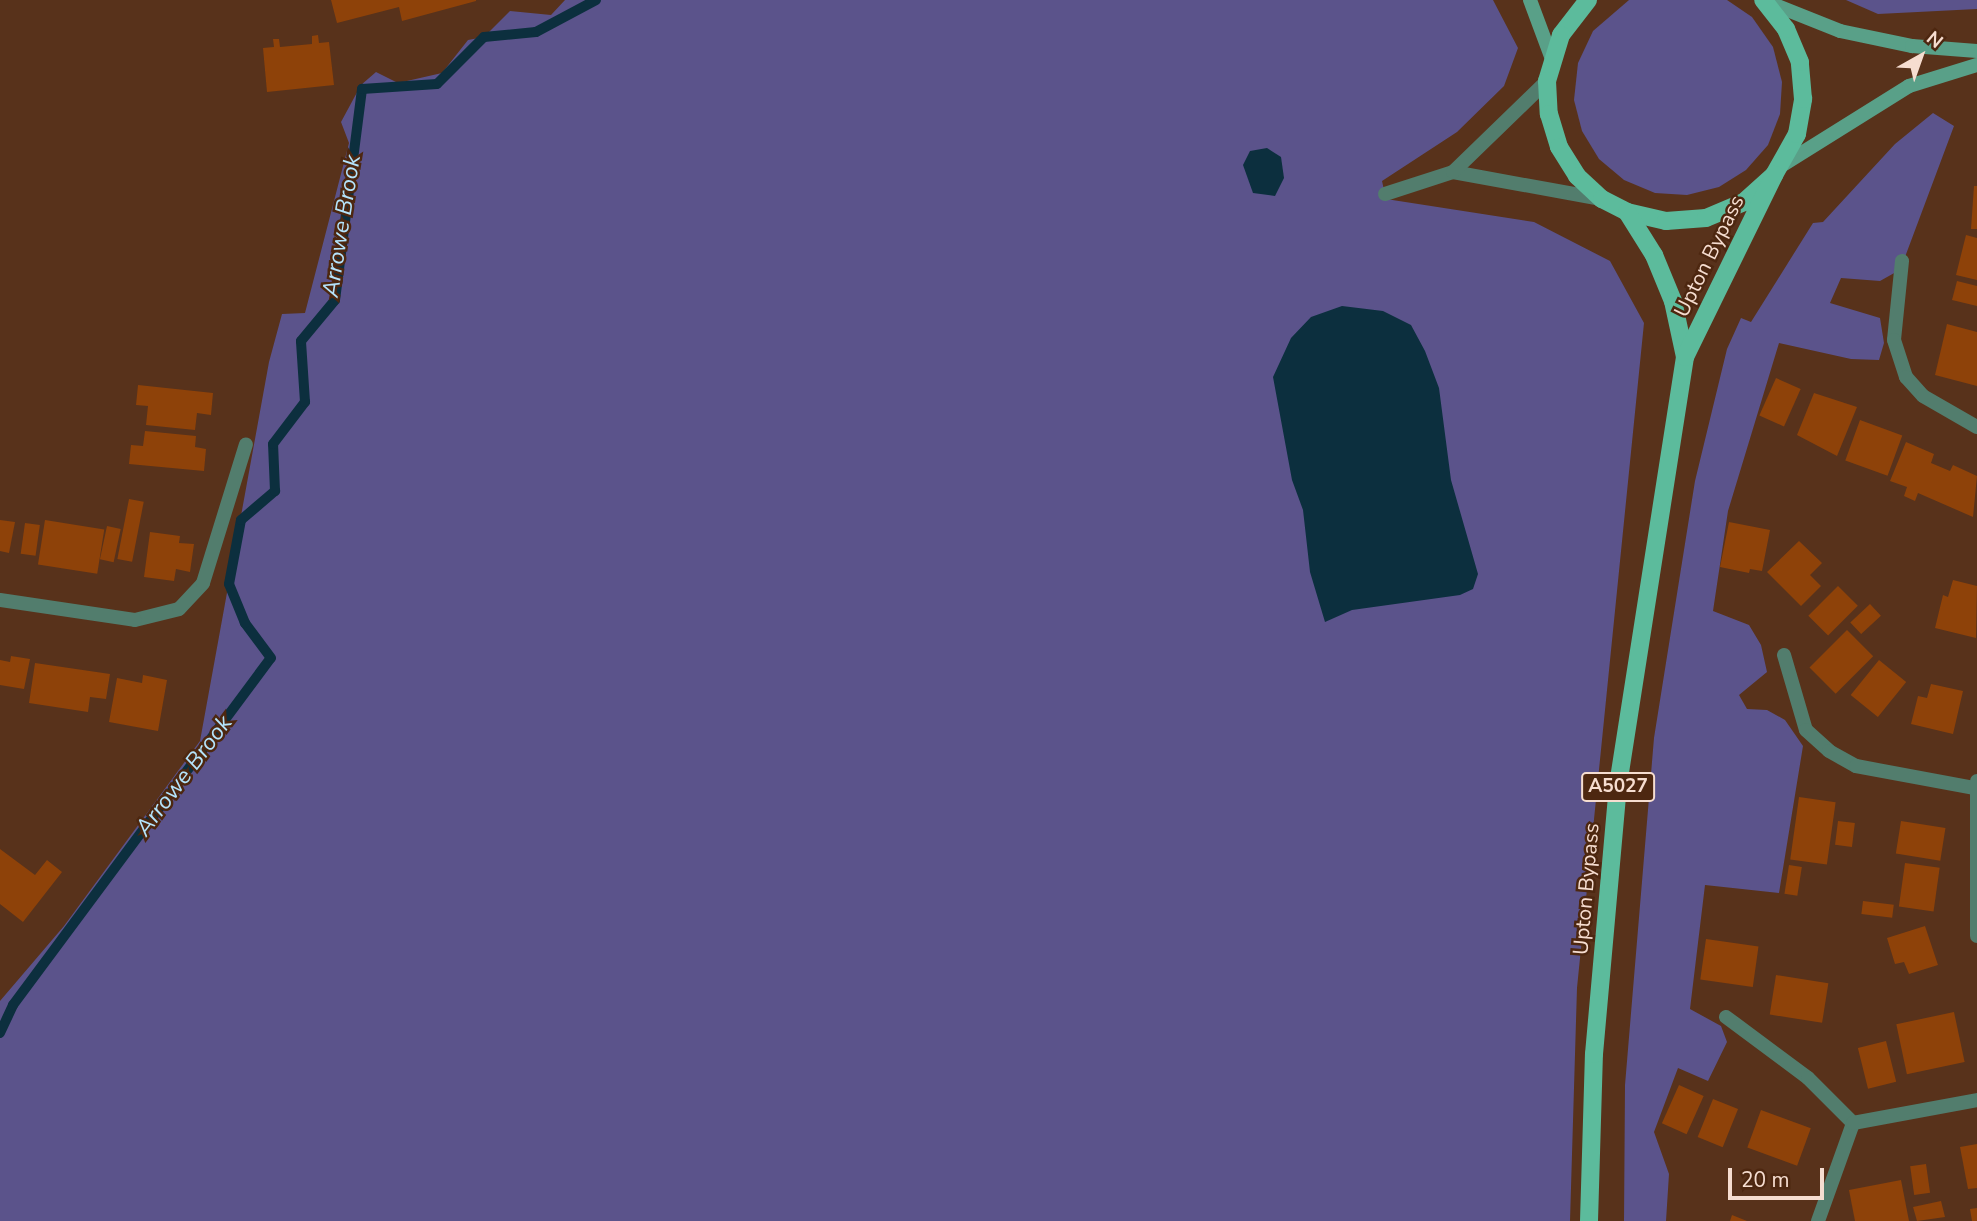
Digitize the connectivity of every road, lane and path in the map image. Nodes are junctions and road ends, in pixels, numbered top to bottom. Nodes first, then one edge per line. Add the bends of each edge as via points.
1 (1530, 0) edge
2 (1588, 0) edge
3 (1763, 0) edge
4 (1977, 51) edge
5 (1552, 58) junction
6 (1977, 65) edge
7 (1548, 80) junction
8 (1777, 171) junction
9 (1453, 172) junction
10 (1385, 194) dead end
11 (1602, 199) junction
12 (1627, 212) junction
13 (1902, 261) dead end
14 (1685, 357) junction
15 (1977, 428) edge
16 (246, 444) dead end
17 (0, 600) edge
18 (1784, 655) dead end
19 (1976, 785) edge
20 (1977, 935) edge
21 (1726, 1017) dead end
22 (1977, 1100) edge
23 (1853, 1123) junction
24 (1589, 1221) edge
25 (1818, 1221) edge

1 - 5 main road
2 - 5 main road via 1561,35
3 - 4 main road via 1840,32 1912,46
3 - 8 main road, Upton Bypass via 1786,29 1800,62 1803,99 1799,122
5 - 7 main road
6 - 8 main road via 1909,86
7 - 9 street
7 - 11 main road via 1549,114 1559,147 1577,176
8 - 12 main road via 1744,202 1706,218 1666,221
8 - 14 main road, Upton Bypass / A5027
9 - 10 street
9 - 11 street
11 - 12 main road
12 - 14 main road, Upton Bypass via 1654,255 1673,301
13 - 15 street via 1894,340 1906,377 1923,396
14 - 24 main road, Upton Bypass / A5027 via 1618,785 1594,1054
16 - 17 street via 203,583 179,610 135,620
18 - 19 street via 1806,730 1829,751 1856,766
19 - 20 street
21 - 23 street via 1808,1078
22 - 23 street
23 - 25 street

